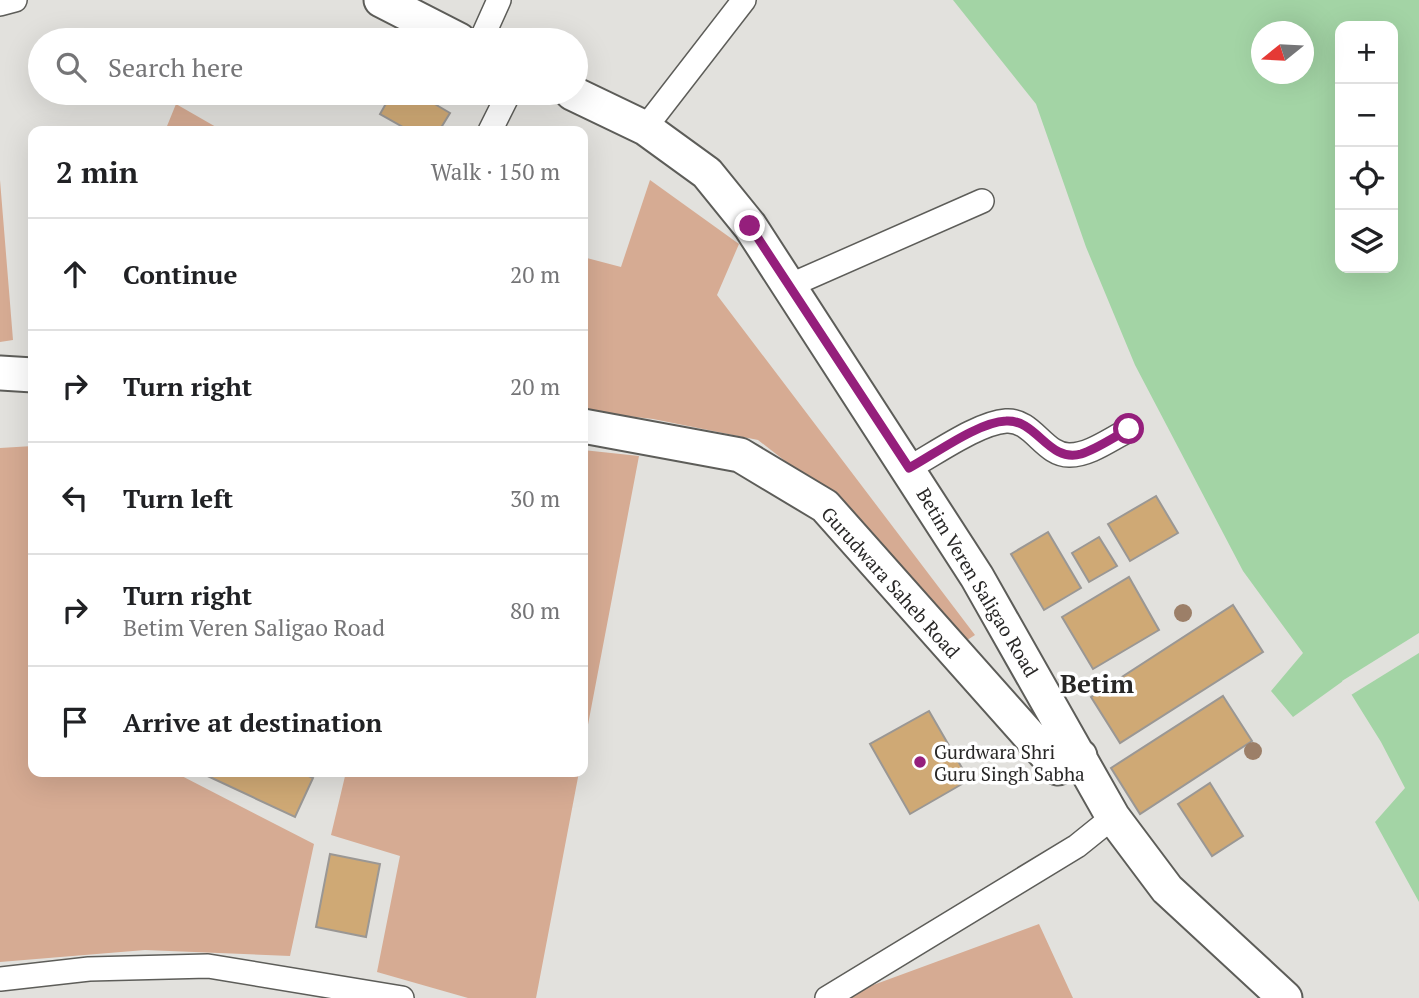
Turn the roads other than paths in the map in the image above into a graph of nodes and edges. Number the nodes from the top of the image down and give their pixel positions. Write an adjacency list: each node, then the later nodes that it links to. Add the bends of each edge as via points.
1 (15, 0): 5 (street)
2 (382, 0): 6 (main road)
3 (499, 0): 7 (street)
4 (744, 0): 11 (street)
5 (0, 4)
6 (435, 28)
7 (486, 28)
8 (588, 101): 11 (main road, Betim Veren Saligao Road)
9 (503, 105): 10 (street)
10 (492, 126)
11 (645, 128): 13 (main road, Betim Veren Saligao Road, via 707,173)
12 (982, 201): 13 (street)
13 (791, 285): 18 (main road, Betim Veren Saligao Road)
14 (0, 373): 15 (main road)
15 (28, 375)
16 (588, 427): 19 (main road, Gurudwara Saheb Road, via 740,455 825,506 1058,768)
17 (1129, 429): 18 (street, via 1067,456 1050,448 1026,426 1008,421 988,425)
18 (909, 468): 19 (main road, Betim Veren Saligao Road)
19 (1080, 756): 20 (main road, Betim Veren Saligao Road)
20 (1113, 817): 23 (street, via 1077,846); 24 (main road, Betim Veren Saligao Road, via 1167,889)
21 (0, 979): 22 (street, via 89,969 208,966)
22 (402, 998)
23 (827, 998)
24 (1285, 998)

